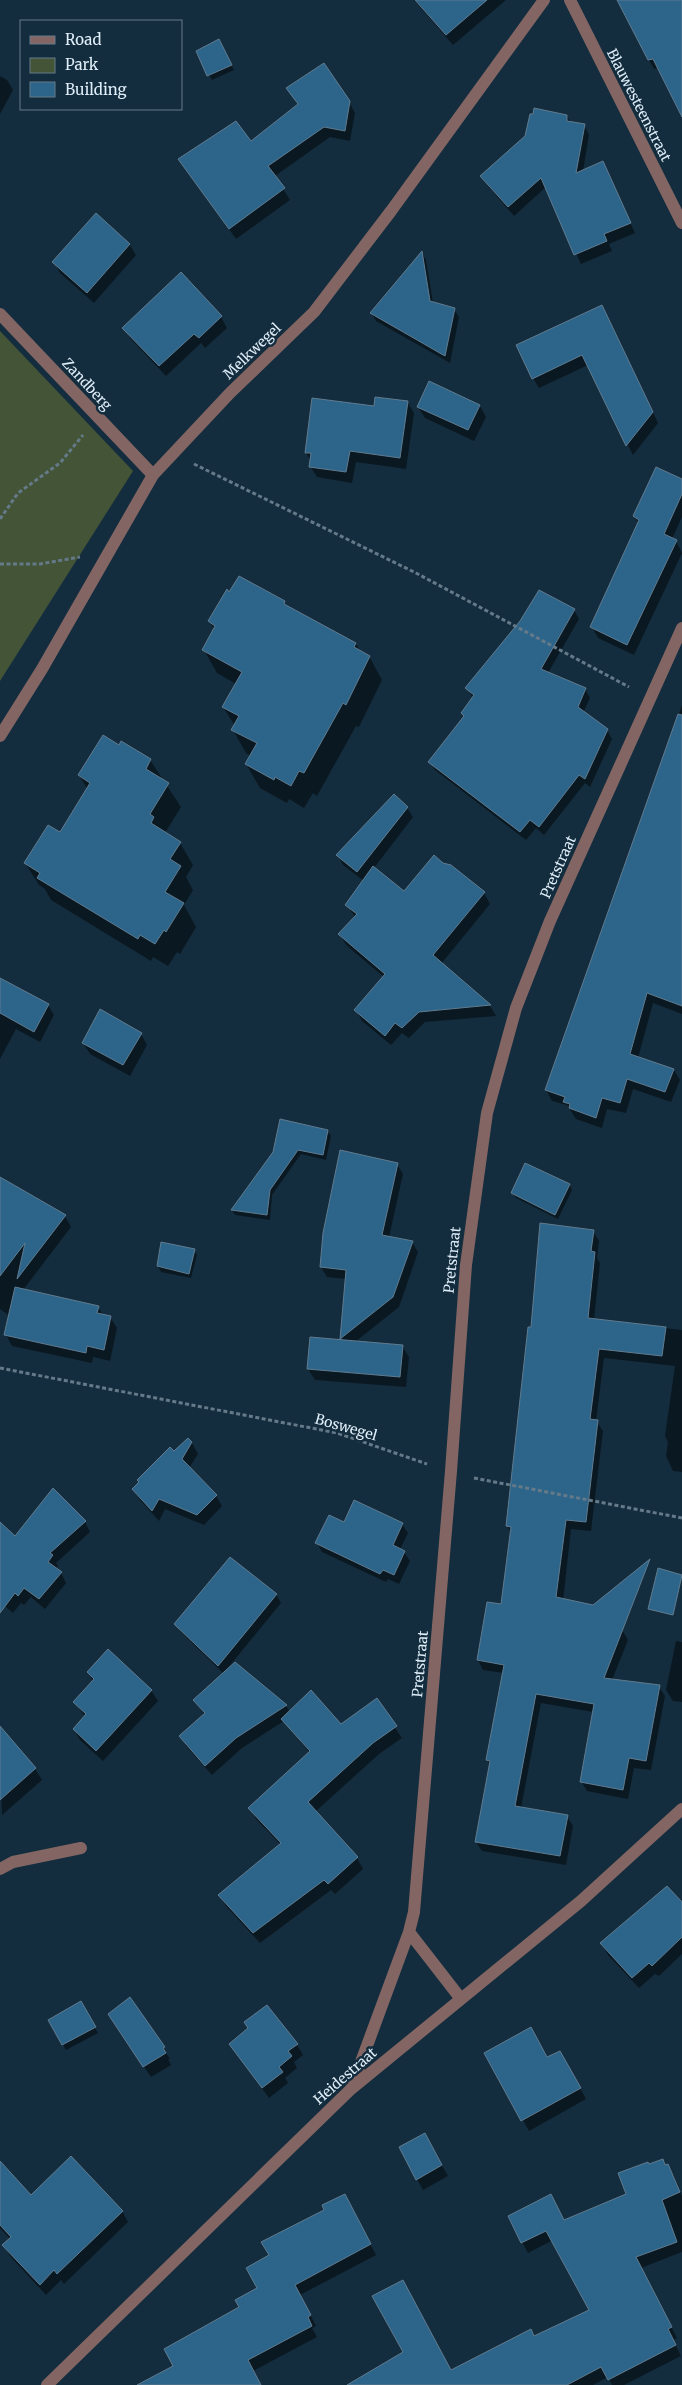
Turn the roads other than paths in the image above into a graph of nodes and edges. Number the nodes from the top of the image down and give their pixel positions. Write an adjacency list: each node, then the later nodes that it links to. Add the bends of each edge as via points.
1 (544, 0): 5 (street, Melkwegel, via 314,312)
2 (570, 0): 3 (street, Blauwesteenstraat)
3 (682, 223)
4 (0, 314): 5 (street, Zandberg)
5 (153, 475): 7 (street, Melkwegel)
6 (682, 628): 11 (street, Pretstraat, via 550,921 516,1008 492,1089 478,1163 466,1265 423,1817 414,1912)
7 (0, 736)
8 (682, 1809): 12 (street, Heidestraat, via 581,1901)
9 (81, 1848): 10 (street, via 13,1862)
10 (0, 1869)
11 (409, 1932): 12 (street); 13 (street, Pretstraat)
12 (461, 1999): 13 (street, Heidestraat)
13 (351, 2089): 14 (street, Heidestraat)
14 (46, 2385)

